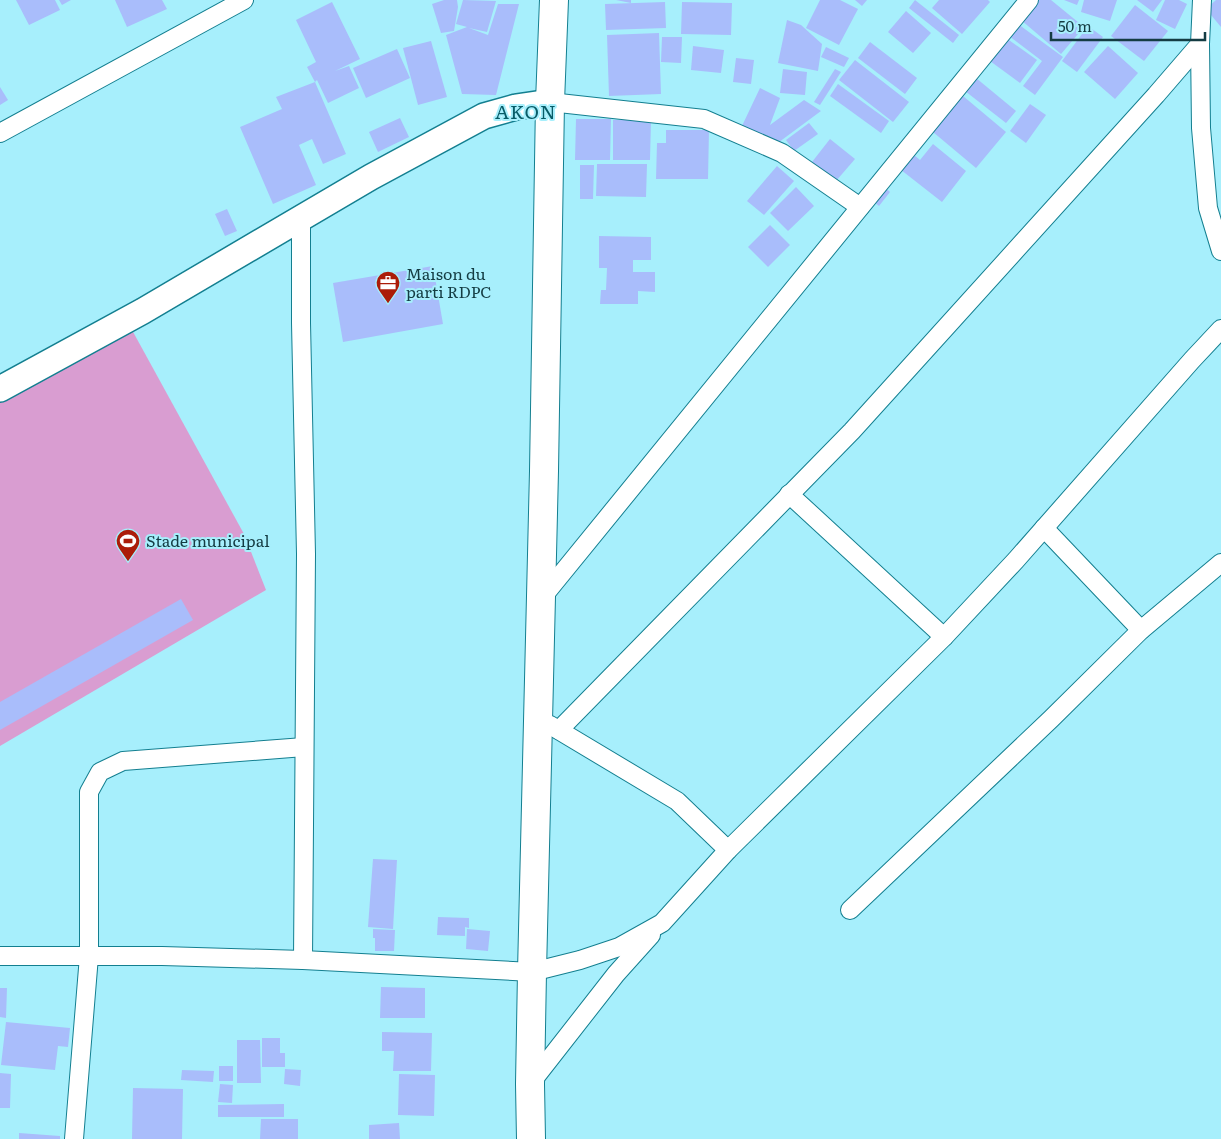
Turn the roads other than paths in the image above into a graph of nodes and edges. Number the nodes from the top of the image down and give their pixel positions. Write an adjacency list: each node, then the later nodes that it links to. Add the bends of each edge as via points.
1 (244, 0): 7 (street)
2 (554, 0): 6 (highway)
3 (1030, 0): 8 (street)
4 (1202, 0): 5 (street)
5 (1200, 44): 10 (street, via 1200,128 1208,208); 13 (street, via 858,424)
6 (550, 102): 8 (street, via 704,118 782,153); 9 (street, via 516,106 484,116); 16 (highway)
7 (0, 134)
8 (860, 208): 16 (street)
9 (301, 218): 12 (street, via 144,311); 20 (street, via 306,554)
10 (1221, 251)
11 (1221, 329): 14 (street)
12 (0, 389)
13 (789, 494): 18 (street); 19 (street)
14 (1044, 528): 17 (street); 18 (street)
15 (1221, 563): 17 (street)
16 (541, 600): 19 (highway)
17 (1141, 630): 22 (street)
18 (944, 637): 21 (street)
19 (549, 725): 21 (street, via 677,801); 27 (highway)
20 (304, 747): 25 (street, via 123,762 100,772 89,792); 26 (street)
21 (728, 850): 23 (street)
22 (850, 910)
23 (662, 923): 27 (street, via 619,947); 28 (street, via 616,974)
24 (0, 956): 25 (street)
25 (89, 956): 26 (street); 29 (street)
26 (303, 960): 27 (street)
27 (532, 972): 28 (highway)
28 (530, 1084): 30 (highway)
29 (74, 1139)
30 (531, 1139)

